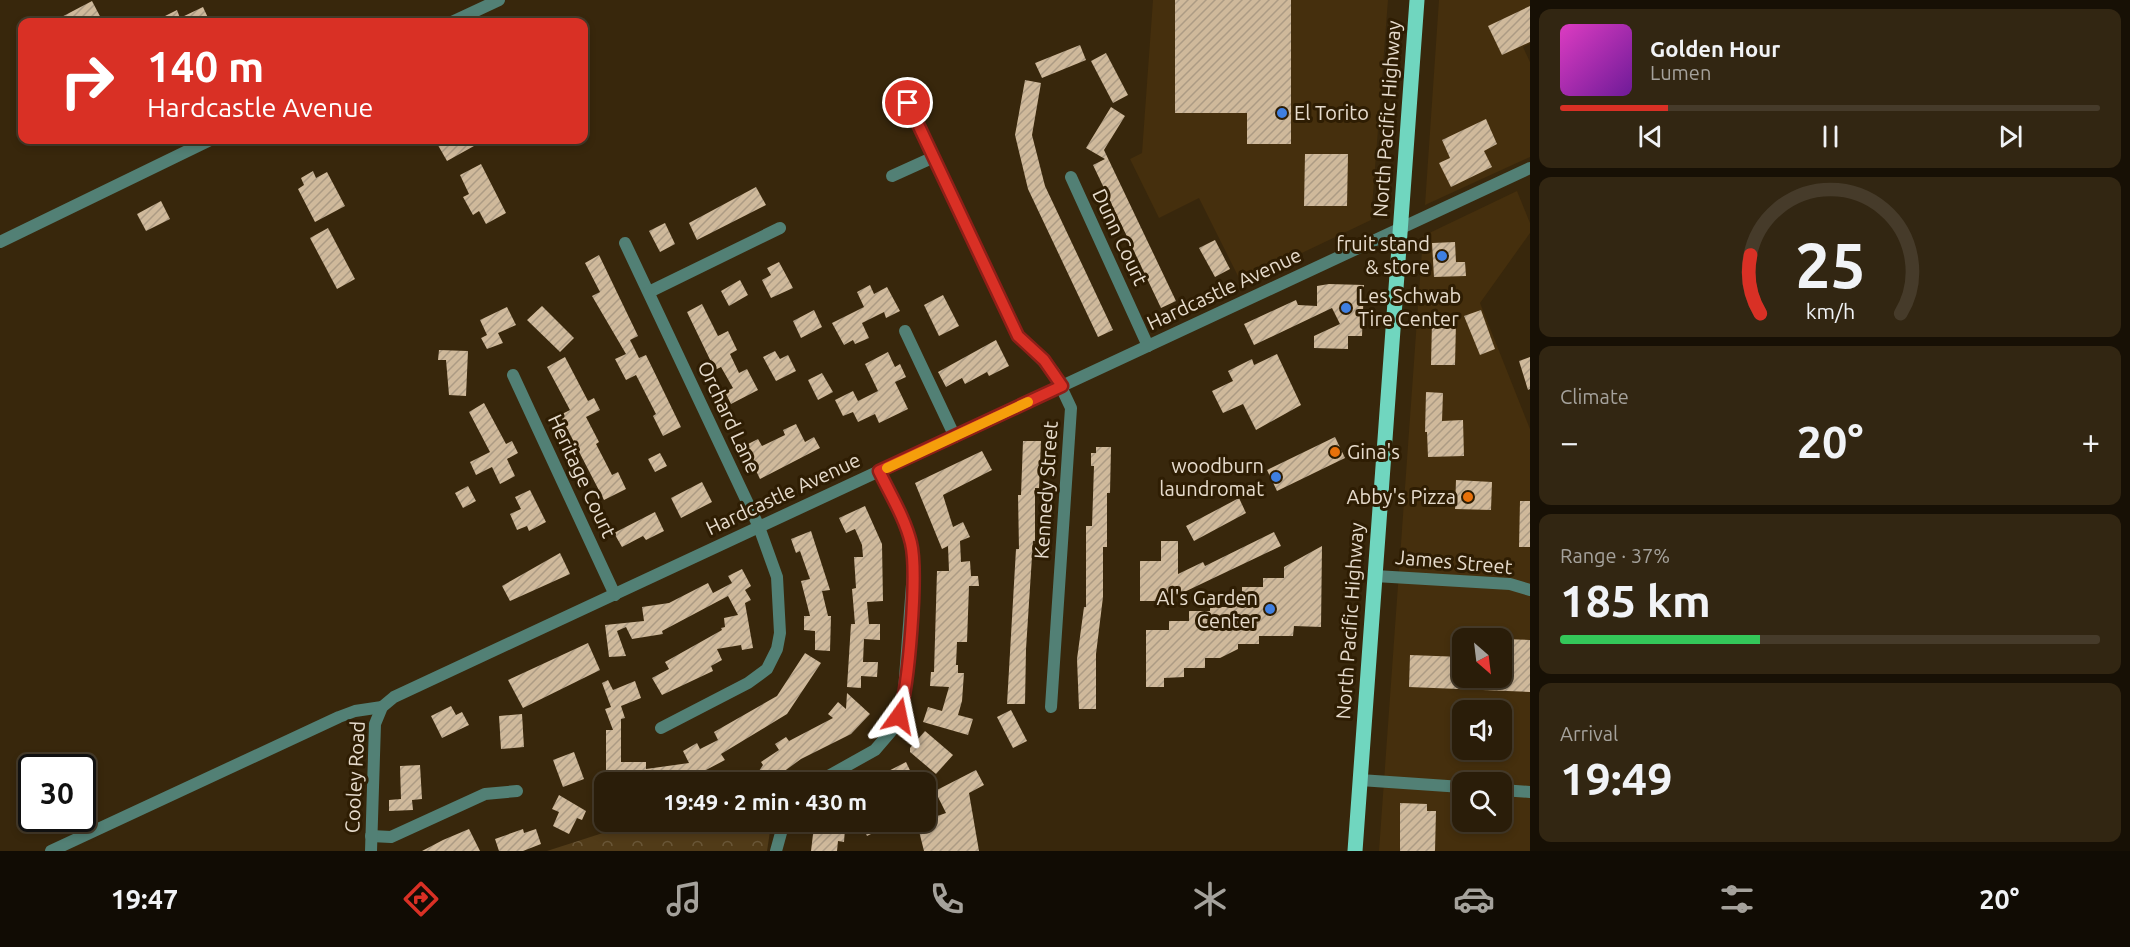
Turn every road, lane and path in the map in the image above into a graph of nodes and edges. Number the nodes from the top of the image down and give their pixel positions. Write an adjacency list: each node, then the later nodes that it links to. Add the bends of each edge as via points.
1 (499, 0): 3 (street)
2 (1417, 0): 11 (main road, North Pacific Highway)
3 (461, 18)
4 (908, 103): 6 (street, Kennedy Street)
5 (202, 144): 12 (street)
6 (934, 157): 8 (street); 18 (street, Kennedy Street, via 1018,336 1044,360)
7 (1530, 168): 11 (street, Hardcastle Avenue)
8 (891, 176)
9 (1071, 177): 16 (street, Dunn Court)
10 (780, 228): 14 (street)
11 (1400, 228): 16 (street, Hardcastle Avenue); 22 (main road, North Pacific Highway)
12 (0, 242)
13 (625, 243): 14 (street, Orchard Lane)
14 (649, 292): 21 (street, Orchard Lane)
15 (905, 331): 19 (street)
16 (1148, 346): 18 (street, Hardcastle Avenue)
17 (513, 375): 24 (street, Heritage Court)
18 (1062, 386): 19 (street, Hardcastle Avenue); 26 (street, Kennedy Street, via 1071,413)
19 (955, 437): 20 (street, Hardcastle Avenue)
20 (879, 471): 21 (street, Hardcastle Avenue); 28 (street, via 906,527 914,558 903,704 893,729 875,750)
21 (759, 527): 24 (street, Hardcastle Avenue); 27 (street, Orchard Lane, via 777,577 777,650 767,669 748,683)
22 (1375, 576): 23 (street, James Street, via 1510,584); 29 (main road, North Pacific Highway)
23 (1530, 590)
24 (615, 595): 25 (street, Hardcastle Avenue, via 414,687)
25 (382, 707): 35 (street, Cooley Road, via 374,733); 36 (street, via 339,717)
26 (1050, 707)
27 (661, 728)
28 (836, 772)
29 (1360, 780): 30 (street); 39 (main road, North Pacific Highway)
30 (1452, 786)
31 (517, 791): 35 (street, via 485,794 391,837)
32 (1512, 791): 33 (street)
33 (1530, 792)
34 (781, 832): 38 (street)
35 (371, 836): 37 (street, Cooley Road)
36 (51, 851)
37 (371, 851)
38 (776, 851)
39 (1355, 851)

